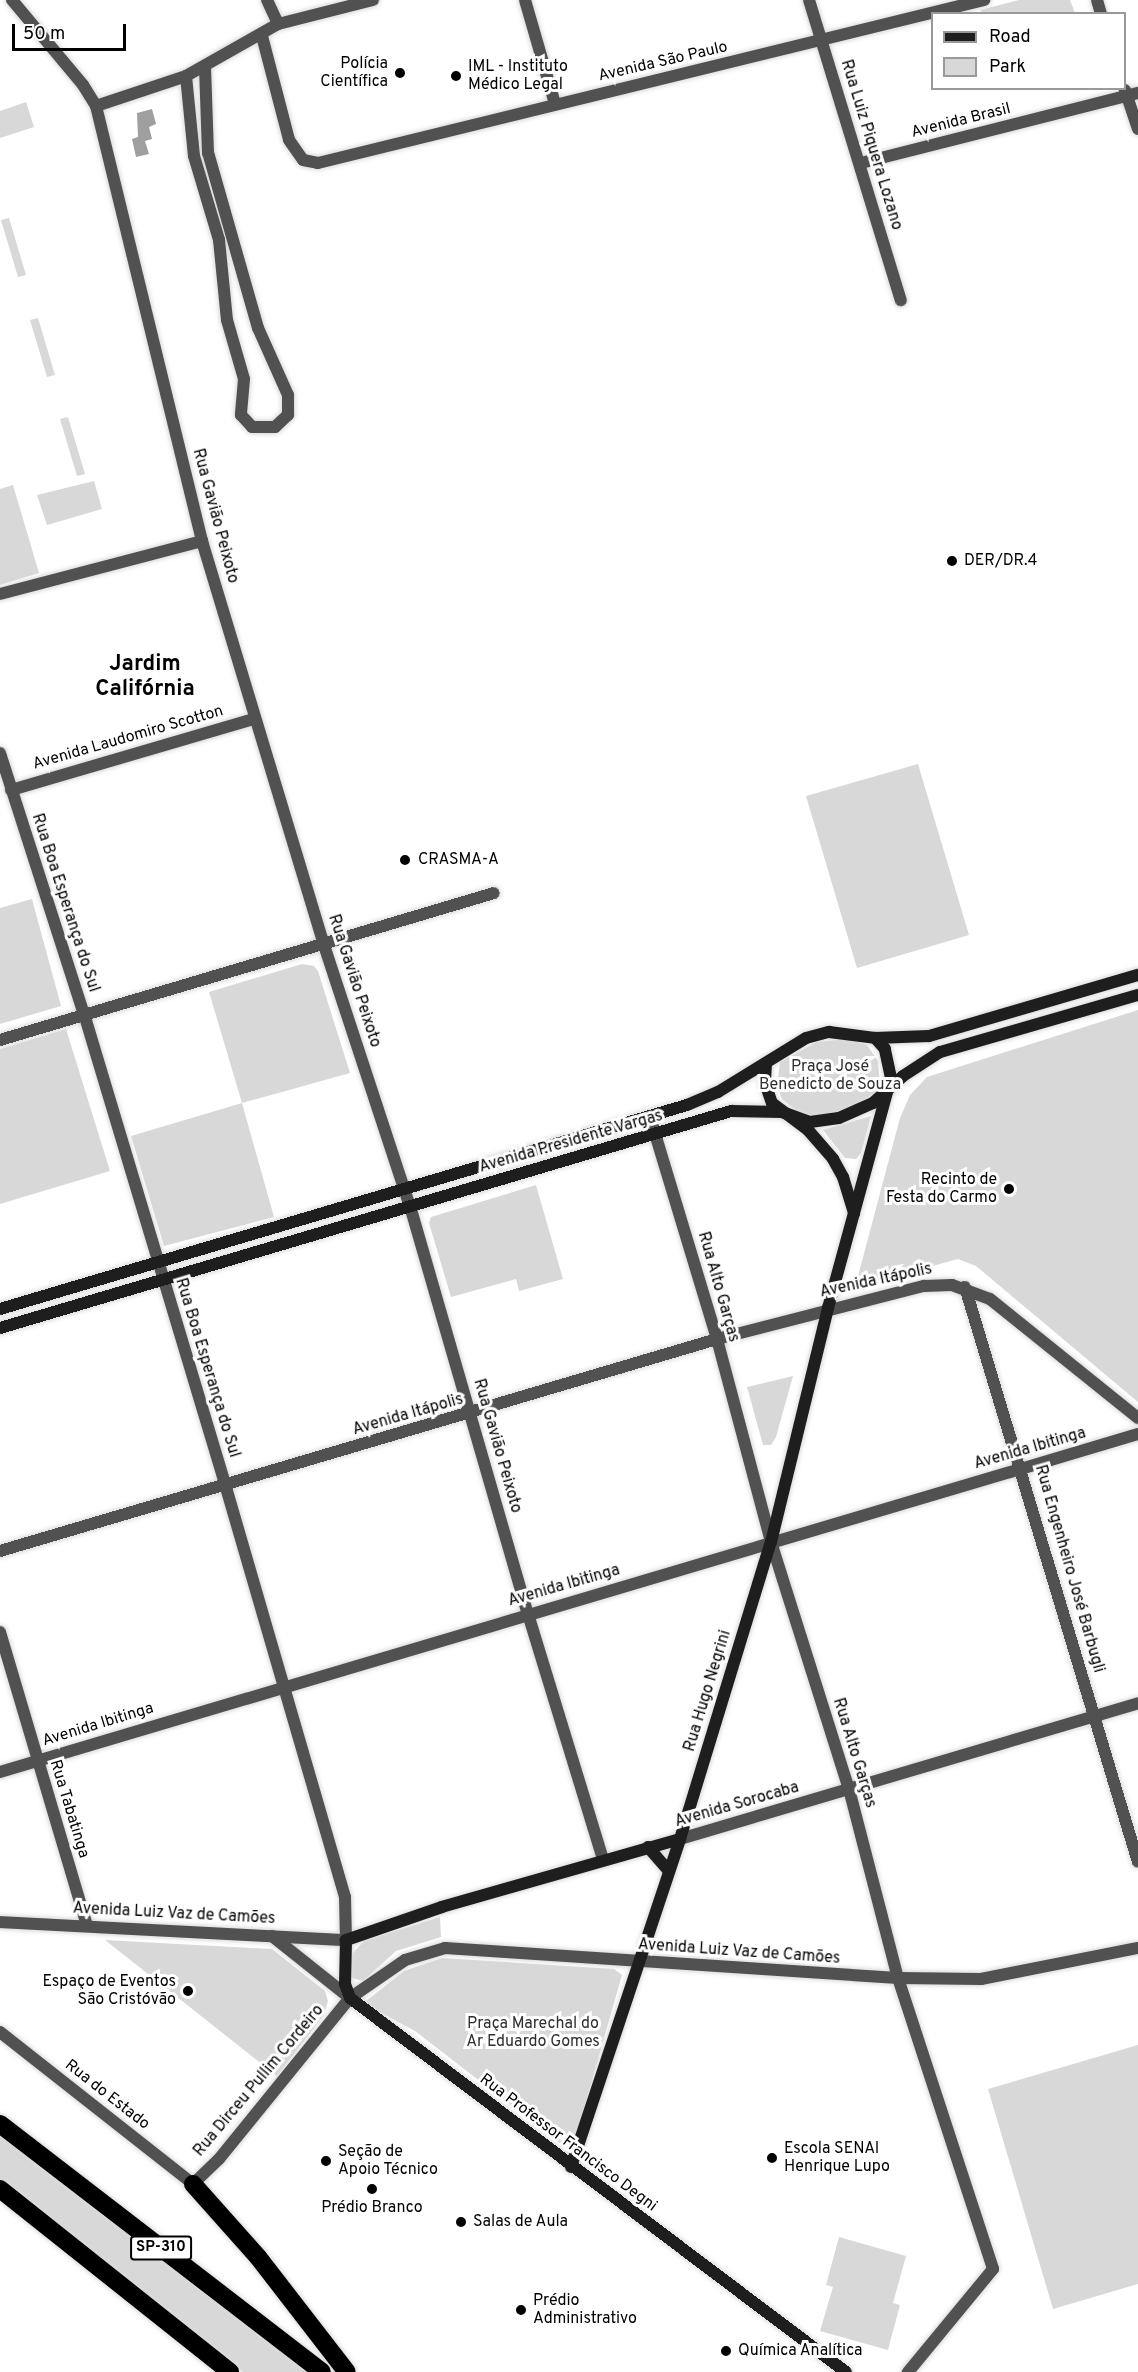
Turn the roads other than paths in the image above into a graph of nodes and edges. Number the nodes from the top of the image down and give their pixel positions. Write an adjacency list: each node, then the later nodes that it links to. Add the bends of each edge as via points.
1 (12, 0): 16 (street, Rua Gavião Peixoto)
2 (267, 0): 9 (street)
3 (373, 0): 9 (street)
4 (525, 0): 15 (street)
5 (809, 0): 11 (street, Rua Luiz Piquera Lozano)
6 (984, 0): 7 (street, Avenida São Paulo)
7 (939, 12)
8 (931, 14): 11 (street, Avenida São Paulo)
9 (278, 24): 10 (street)
10 (262, 36): 12 (street); 15 (street, Avenida São Paulo, via 289,140 303,160 329,161)
11 (821, 43): 15 (street, Avenida São Paulo); 20 (street, Rua Luiz Piquera Lozano)
12 (205, 66): 13 (street); 18 (street)
13 (186, 76): 16 (street); 19 (street)
14 (1130, 92): 17 (street); 20 (street, Avenida Brasil)
15 (555, 104)
16 (96, 106): 23 (street, Rua Gavião Peixoto)
17 (1138, 129)
18 (208, 153): 19 (street); 21 (street)
19 (194, 156): 21 (street)
20 (861, 164): 22 (street, Rua Luiz Piquera Lozano)
21 (225, 239): 21 (street, via 227,320 244,379 241,415 252,427 276,427 288,415 288,395)
22 (901, 300)
23 (202, 541): 24 (street); 25 (street, Rua Gavião Peixoto)
24 (0, 594)
25 (254, 719): 27 (street, Avenida Laudomiro Scotton); 29 (street, Rua Gavião Peixoto)
26 (0, 753): 27 (street, Rua Boa Esperança do Sul)
27 (11, 790): 32 (street, Rua Boa Esperança do Sul)
28 (494, 893): 29 (street)
29 (323, 942): 32 (street); 40 (street, Rua Gavião Peixoto)
30 (1138, 975): 33 (main road, Avenida Presidente Vargas, via 929,1036)
31 (1138, 995): 36 (main road, Avenida Presidente Vargas, via 940,1052 903,1076)
32 (85, 1017): 34 (street); 43 (street, Rua Boa Esperança do Sul)
33 (875, 1038): 35 (main road, Avenida Presidente Vargas, via 852,1032 817,1035 784,1048); 36 (main road, via 890,1063)
34 (0, 1040)
35 (766, 1063): 37 (main road, via 765,1083 772,1103); 38 (main road, Avenida Presidente Vargas, via 718,1092)
36 (888, 1092): 37 (main road, Avenida Presidente Vargas, via 839,1118 810,1122); 42 (main road, Rua Hugo Negrini)
37 (782, 1112): 39 (main road, Avenida Presidente Vargas, via 731,1111); 42 (main road, via 808,1130 833,1159)
38 (650, 1117): 39 (street, Rua Alto Garças); 40 (main road, Avenida Presidente Vargas)
39 (656, 1134): 41 (main road, Avenida Presidente Vargas); 49 (street, Rua Alto Garças)
40 (404, 1189): 41 (street, Rua Gavião Peixoto); 43 (main road, Avenida Presidente Vargas)
41 (410, 1206): 44 (main road, Avenida Presidente Vargas); 50 (street, Rua Gavião Peixoto)
42 (855, 1217): 47 (main road, Rua Hugo Negrini)
43 (158, 1260): 44 (street, Rua Boa Esperança do Sul); 46 (main road, Avenida Presidente Vargas)
44 (164, 1280): 48 (main road, Avenida Presidente Vargas); 54 (street, Rua Boa Esperança do Sul)
45 (965, 1287): 47 (street, Avenida Itápolis, via 924,1286); 51 (street, via 990,1299); 53 (street, Rua Engenheiro José Barbugli)
46 (0, 1308)
47 (828, 1308): 49 (street, Avenida Itápolis); 55 (main road, Rua Hugo Negrini)
48 (0, 1328)
49 (717, 1339): 50 (street, Avenida Itápolis); 55 (street, Rua Alto Garças)
50 (471, 1414): 54 (street, Avenida Itápolis); 57 (street, Rua Gavião Peixoto)
51 (1138, 1418)
52 (1138, 1434): 53 (street, Avenida Ibitinga)
53 (1022, 1469): 55 (street, Avenida Ibitinga); 61 (street, Rua Engenheiro José Barbugli)
54 (225, 1484): 56 (street, Avenida Itápolis); 59 (street, Rua Boa Esperança do Sul)
55 (771, 1542): 57 (street, Avenida Ibitinga); 64 (street, Rua Alto Garças); 65 (main road, Rua Hugo Negrini)
56 (0, 1551)
57 (528, 1614): 59 (street, Avenida Ibitinga); 67 (street, Rua Gavião Peixoto)
58 (0, 1632): 62 (street, Rua Tabatinga)
59 (284, 1687): 62 (street, Avenida Ibitinga); 73 (street, Rua Boa Esperança do Sul, via 345,1897)
60 (1138, 1703): 61 (street, Avenida Sorocaba)
61 (1095, 1716): 64 (street, Avenida Sorocaba); 68 (street, Rua Engenheiro José Barbugli)
62 (37, 1761): 63 (street, Avenida Ibitinga); 71 (street, Rua Tabatinga)
63 (0, 1772)
64 (849, 1789): 65 (street, Avenida Sorocaba); 76 (street, Rua Alto Garças)
65 (680, 1839): 66 (main road, Avenida Sorocaba); 69 (main road, Rua Hugo Negrini)
66 (648, 1847): 67 (main road, Avenida Sorocaba); 69 (main road)
67 (603, 1859): 73 (main road, Avenida Sorocaba)
68 (1138, 1862)
69 (669, 1871): 75 (main road, Rua Hugo Negrini)
70 (0, 1922): 71 (street, Avenida Luiz Vaz de Camões)
71 (87, 1925): 72 (street, Avenida Luiz Vaz de Camões)
72 (272, 1936): 73 (street, Avenida Luiz Vaz de Camões); 77 (street, Rua Professor Francisco Degni)
73 (346, 1940): 77 (main road, Rua Boa Esperança do Sul, via 343,1969)
74 (1138, 1948): 76 (street, Avenida Luiz Vaz de Camões, via 981,1979)
75 (638, 1962): 76 (street, Avenida Luiz Vaz de Camões); 77 (street, Avenida Luiz Vaz de Camões, via 445,1948 398,1964); 80 (main road, Rua Hugo Negrini)
76 (898, 1978): 87 (street, Rua Alto Garças, via 993,2269)
77 (350, 1998): 80 (main road, Rua Professor Francisco Degni); 81 (street, Rua Dirceu Pullim Cordeiro, via 219,2159)
78 (0, 2032): 81 (street, Rua do Estado)
79 (0, 2124): 84 (highway, SP-310)
80 (571, 2167): 86 (main road, Rua Professor Francisco Degni)
81 (193, 2184): 85 (highway, via 258,2257)
82 (0, 2189): 83 (highway)
83 (230, 2372)
84 (322, 2372)
85 (347, 2372)
86 (846, 2372)
87 (908, 2372)

